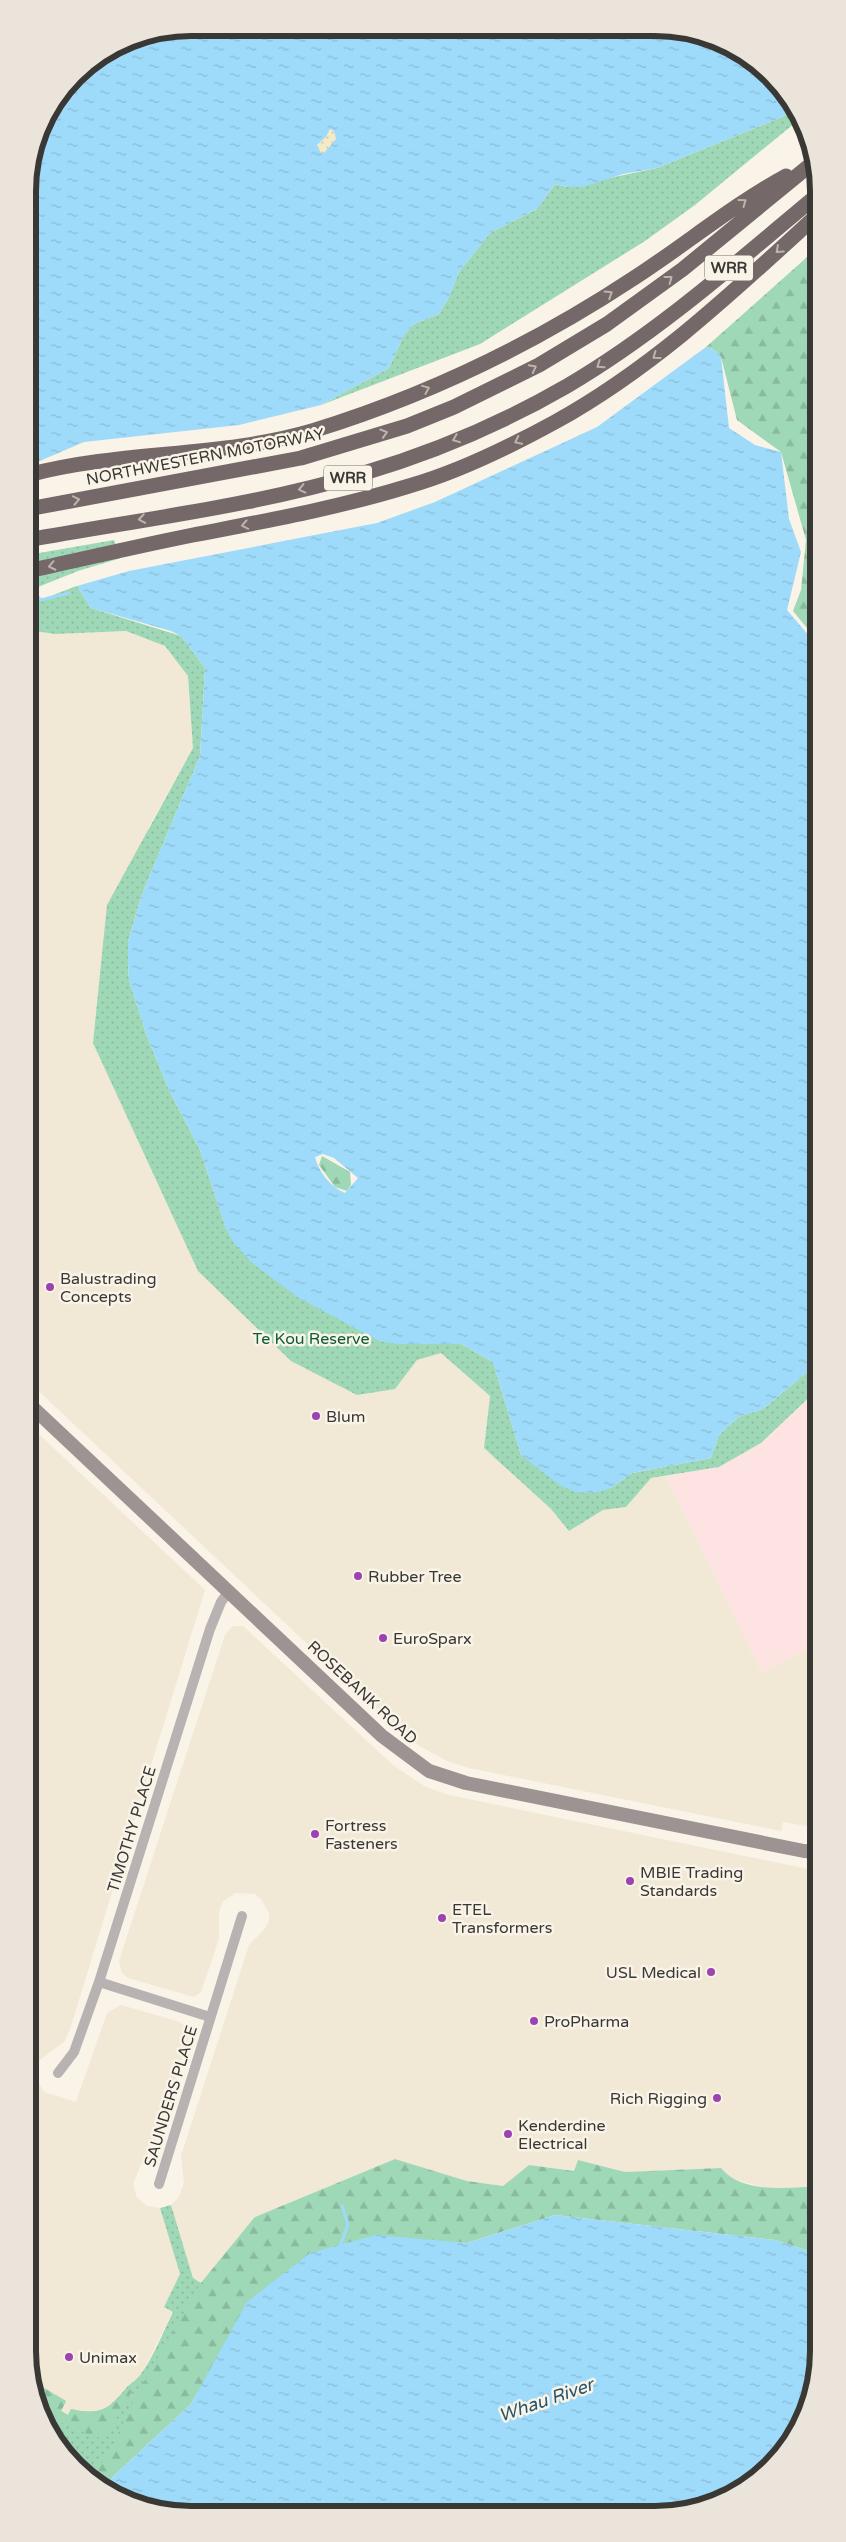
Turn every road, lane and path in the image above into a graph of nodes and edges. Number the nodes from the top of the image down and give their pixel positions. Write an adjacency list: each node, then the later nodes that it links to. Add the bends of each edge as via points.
1 (807, 164): 5 (highway, one-way to 1, via 79,465 246,445 311,431 381,406 514,350 634,278 760,190)
2 (808, 166): 6 (highway, NORTHWESTERN MOTORWAY / WRR, one-way to 2, via 301,458 407,426 454,407 539,365 607,324 683,269)
3 (810, 201): 7 (highway, WRR, one-way to 7, via 641,338 566,386 472,433 393,464 322,485)
4 (810, 222): 8 (highway, one-way to 8, via 658,356 554,423 494,452 412,486 329,508)
5 (37, 473)
6 (37, 507)
7 (37, 538)
8 (37, 569)
9 (36, 1410): 10 (main road, ROSEBANK ROAD)
10 (229, 1591): 11 (main road, ROSEBANK ROAD, via 382,1736 429,1771 466,1783); 13 (street, TIMOTHY PLACE, via 210,1629)
11 (809, 1851)
12 (242, 1916): 14 (street, SAUNDERS PLACE)
13 (99, 1982): 14 (street, SAUNDERS PLACE); 15 (street, TIMOTHY PLACE, via 74,2052)
14 (210, 2017): 16 (street, SAUNDERS PLACE)
15 (58, 2073)
16 (159, 2184)

